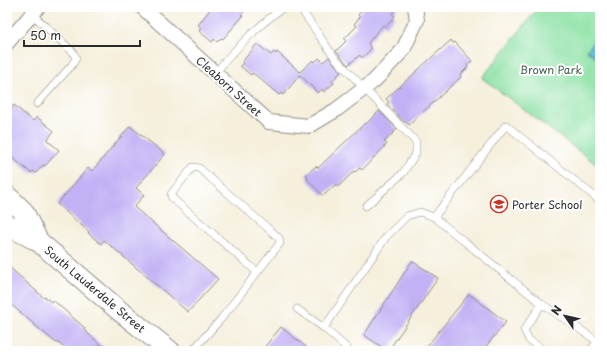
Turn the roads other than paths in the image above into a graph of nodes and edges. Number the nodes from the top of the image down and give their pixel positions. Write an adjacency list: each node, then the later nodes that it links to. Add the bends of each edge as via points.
1 (142, 7): 7 (street, Cleaborn Street)
2 (284, 7): 7 (lane, via 241,42)
3 (290, 7): 8 (lane, via 300,8 335,58)
4 (415, 7): 8 (street, Cleaborn Street, via 417,20 404,50)
5 (35, 11): 6 (street); 9 (lane, via 76,58)
6 (7, 42)
7 (215, 73): 8 (street, Cleaborn Street, via 269,122 309,126)
8 (365, 88): 12 (lane, via 416,142 416,153 403,173)
9 (37, 104)
10 (7, 196): 15 (street, South Lauderdale Street, via 23,211)
11 (600, 201): 13 (lane, via 506,125)
12 (366, 206)
13 (434, 217): 17 (lane); 19 (lane, via 420,212 407,216 386,237)
14 (7, 225): 15 (street, South Lauderdale Street)
15 (38, 241): 22 (street, South Lauderdale Street)
16 (257, 272): 16 (lane, via 280,243 279,238 199,168 193,167 172,194 172,198); 23 (lane, via 221,319)
17 (542, 304): 20 (lane); 24 (lane, via 524,330 528,340)
18 (297, 309): 19 (lane)
19 (324, 328): 21 (lane)
20 (599, 341): 25 (lane)
21 (347, 348)
22 (170, 351)
23 (192, 351)
24 (545, 351)
25 (590, 351)

